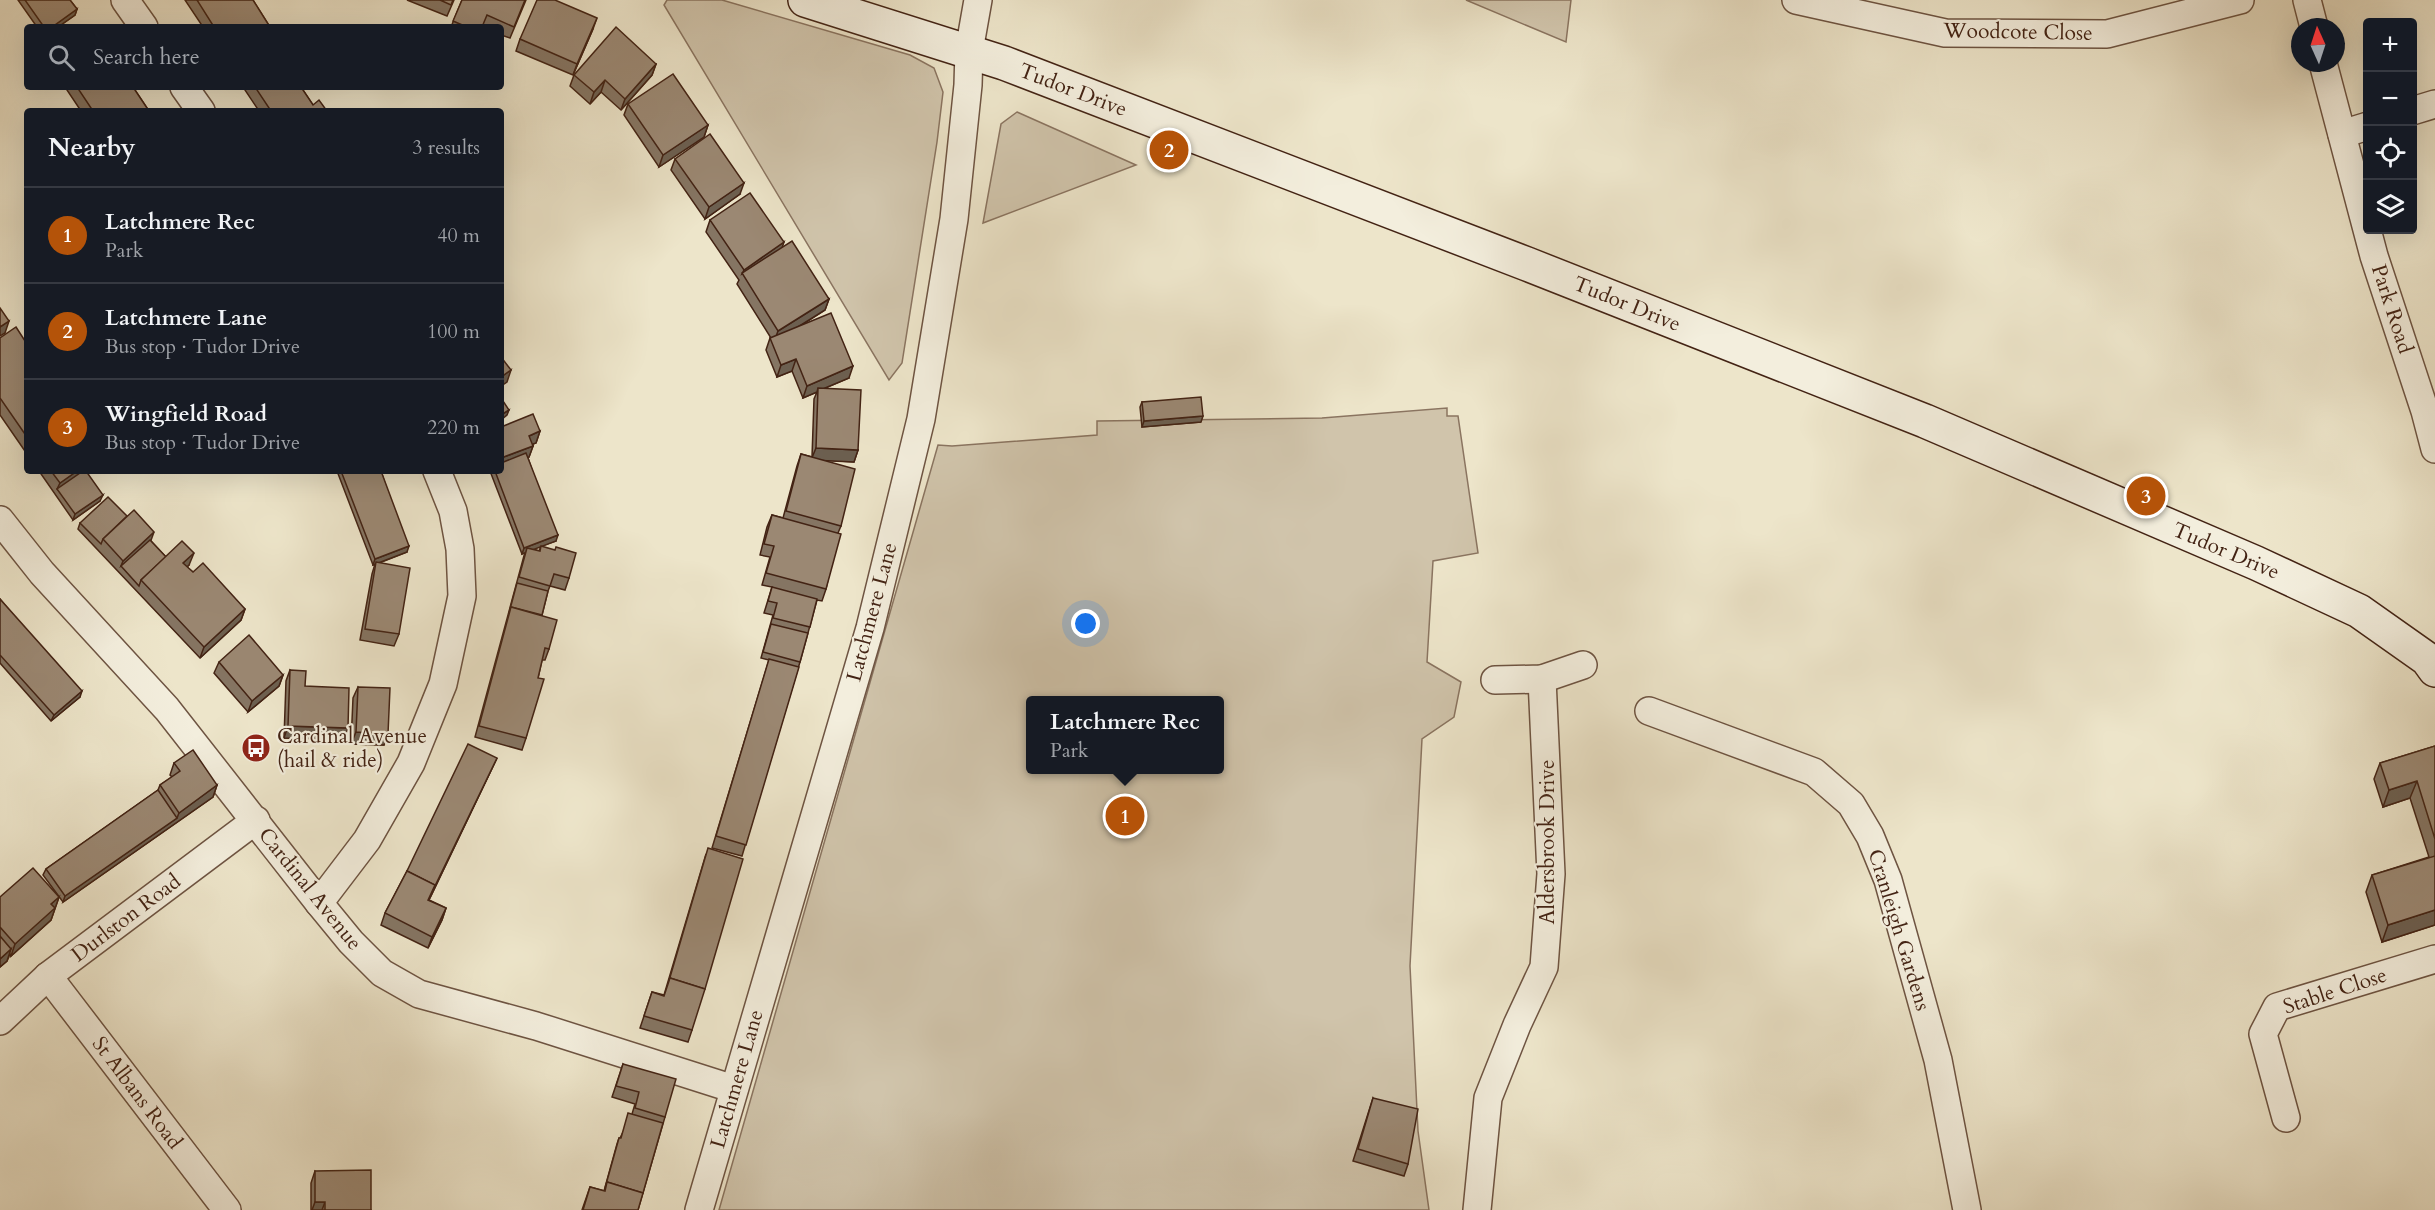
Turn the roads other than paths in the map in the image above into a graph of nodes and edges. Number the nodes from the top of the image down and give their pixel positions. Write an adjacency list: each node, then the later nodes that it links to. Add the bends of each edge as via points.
1 (125, 0): 8 (street)
2 (805, 0): 9 (street, Tudor Drive)
3 (978, 0): 9 (street, Latchmere Lane)
4 (1796, 0): 5 (street, Woodcote Close, via 1945,33 2107,34)
5 (2240, 0)
6 (2307, 0): 7 (street)
7 (2312, 18)
8 (142, 24)
9 (969, 51): 20 (street, Tudor Drive, via 1925,421 2359,611); 30 (street, Latchmere Lane, via 954,219 921,419 870,628)
10 (2326, 72): 16 (street, Park Road)
11 (186, 90): 13 (street)
12 (2435, 104): 14 (street)
13 (199, 108)
14 (2417, 109)
15 (2363, 127): 16 (street)
16 (2342, 134): 17 (street, Park Road, via 2374,256)
17 (2435, 449)
18 (438, 474): 26 (street, via 455,520 462,596 442,684 411,763 368,840)
19 (0, 520): 25 (street, Cardinal Avenue, via 42,573 167,709)
20 (2432, 659)
21 (1583, 665): 22 (street)
22 (1542, 679): 23 (street); 34 (street, Aldersbrook Drive, via 1551,874 1544,967 1488,1098)
23 (1495, 680)
24 (1649, 711): 35 (street, Cranleigh Gardens, via 1814,772 1851,804 1870,836 1888,880 1938,1060)
25 (255, 820): 26 (street, Cardinal Avenue); 28 (street, Durlston Road)
26 (319, 903): 30 (street, Cardinal Avenue, via 382,973 419,994 536,1026)
27 (2435, 959): 31 (street, Stable Close, via 2277,1007 2263,1034)
28 (48, 976): 29 (street, Durlston Road); 32 (street, St Albans Road)
29 (0, 1021)
30 (734, 1089): 33 (street, Latchmere Lane)
31 (2286, 1118)
32 (227, 1210)
33 (699, 1210)
34 (1477, 1210)
35 (1967, 1210)

